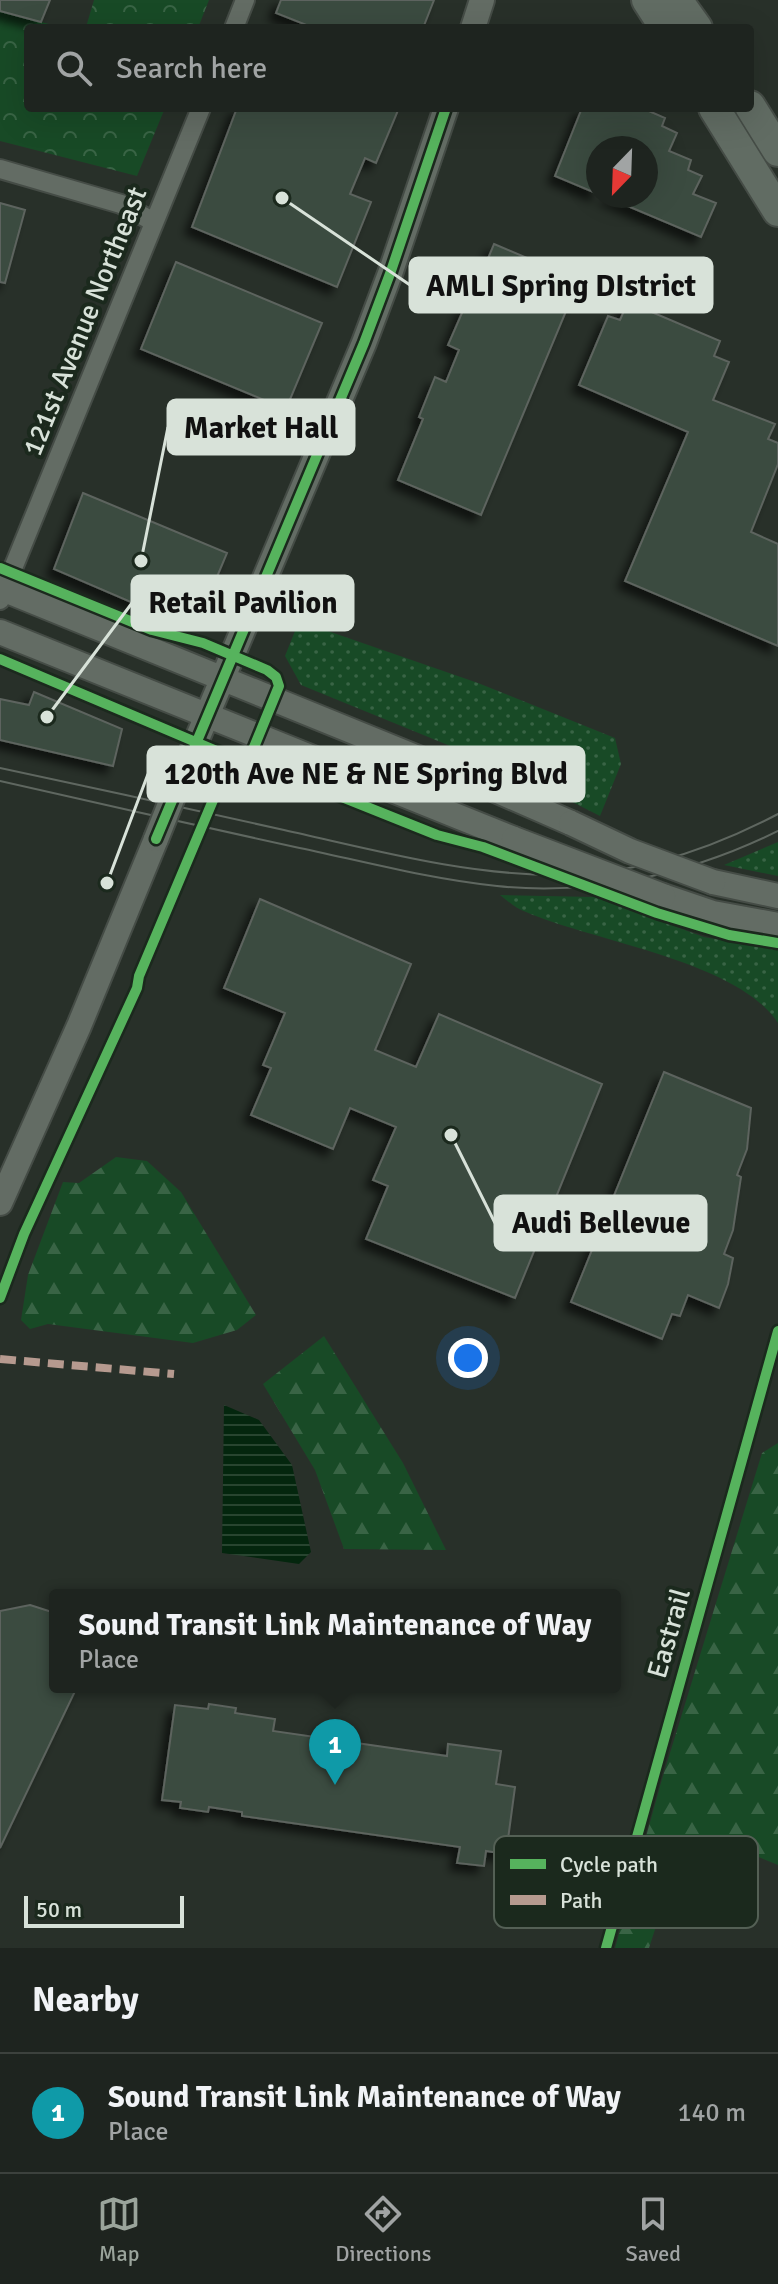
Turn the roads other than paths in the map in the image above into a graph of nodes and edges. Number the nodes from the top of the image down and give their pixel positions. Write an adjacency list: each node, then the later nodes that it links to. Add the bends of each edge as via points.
1 (245, 0): 5 (street)
2 (482, 0): 6 (street)
3 (647, 0): 7 (main road)
4 (677, 0): 8 (main road)
5 (236, 24)
6 (474, 24)
7 (662, 24)
8 (694, 24)
9 (199, 112): 16 (street, 121st Avenue Northeast)
10 (445, 112): 19 (street, via 375,314)
11 (716, 112): 15 (main road)
12 (754, 112): 13 (main road)
13 (778, 151)
14 (0, 169): 16 (street, via 121,204)
15 (778, 211)
16 (154, 222): 17 (street, 121st Avenue Northeast)
17 (1, 593): 19 (street)
18 (0, 632): 20 (street)
19 (223, 679): 20 (street); 21 (street, bridge, via 630,851 713,882)
20 (207, 716): 22 (street, bridge, via 663,896 713,913); 23 (street, bridge)
21 (778, 896)
22 (778, 925)
23 (0, 1203)

